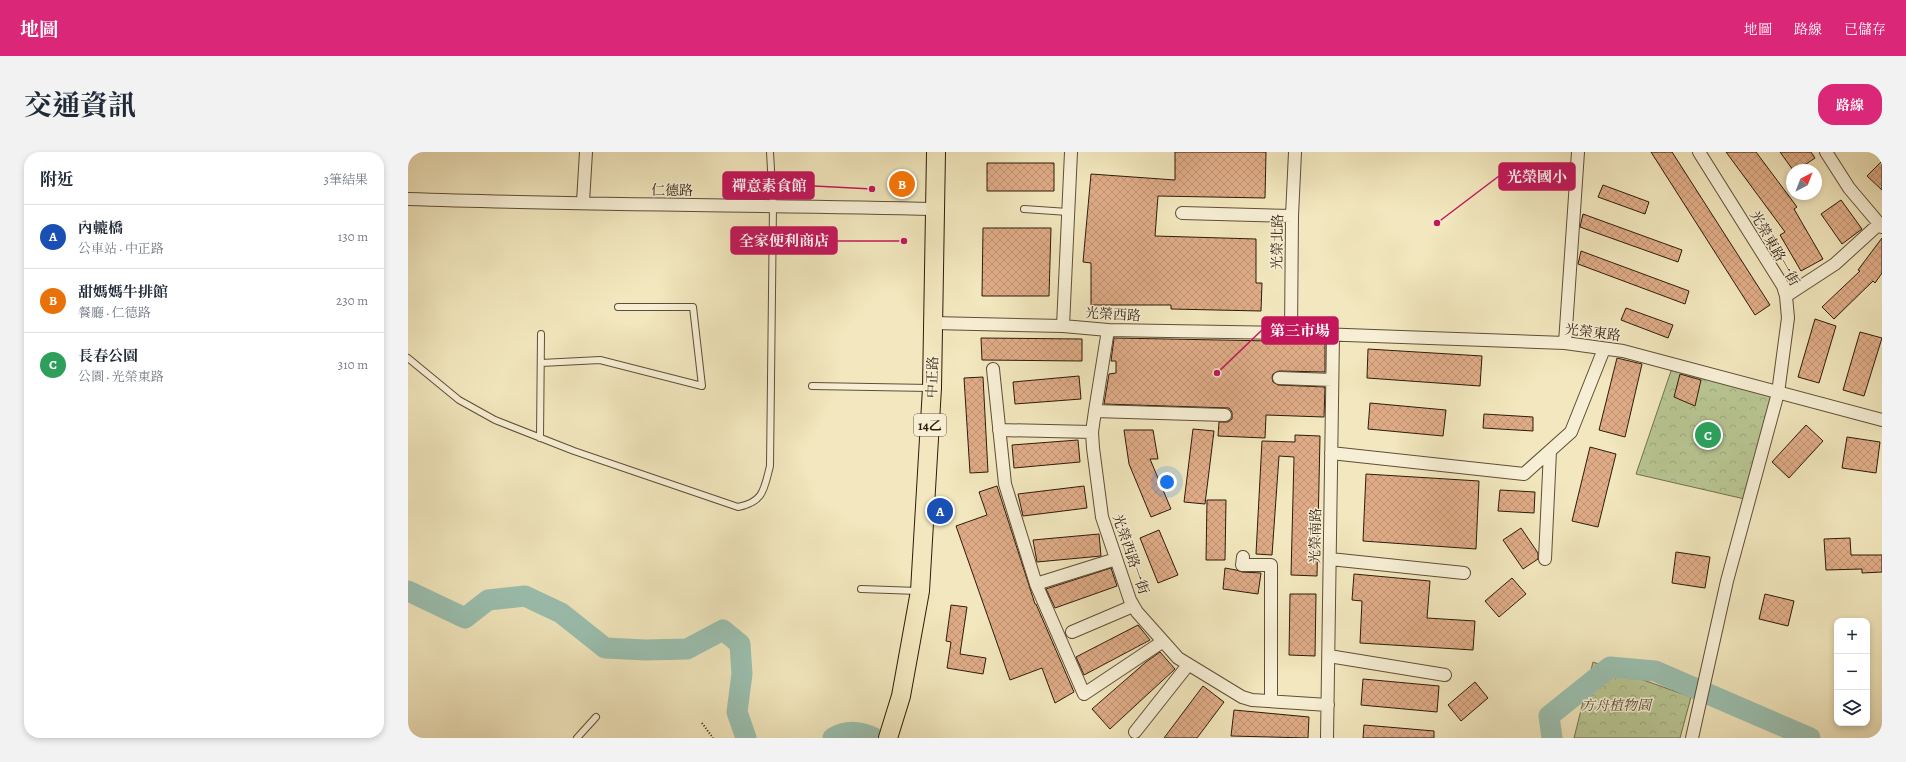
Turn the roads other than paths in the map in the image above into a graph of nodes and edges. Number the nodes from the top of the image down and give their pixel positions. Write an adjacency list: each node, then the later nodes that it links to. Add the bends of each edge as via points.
1 (586, 152): 10 (street)
2 (770, 152): 11 (lane)
3 (936, 152): 12 (main road, 中正路 / 14乙)
4 (1071, 152): 14 (street)
5 (1295, 152): 16 (street, 光榮北路)
6 (1578, 152): 26 (street)
7 (1699, 152): 18 (street, 光榮東路一街, via 1783,286)
8 (1826, 152): 17 (street, via 1849,188)
9 (408, 199): 10 (street, 仁德路)
10 (583, 202): 11 (street, 仁德路, via 683,206)
11 (773, 205): 12 (street, 仁德路); 41 (lane, via 770,466 764,490 752,504 738,507)
12 (935, 209): 20 (main road, 中正路 / 14乙)
13 (1024, 209): 14 (lane)
14 (1068, 212): 21 (street)
15 (1182, 213): 16 (street)
16 (1292, 216): 23 (street, 光榮北路)
17 (1880, 225): 18 (street, via 1835,264)
18 (1786, 296): 35 (street, 光榮東路一街, via 1788,318)
19 (618, 307): 29 (lane, via 693,307 702,386 600,360)
20 (933, 323): 21 (street, 光榮西路); 34 (main road, 中正路 / 14乙)
21 (1063, 326): 22 (street, 光榮西路)
22 (1108, 330): 23 (street, 光榮西路); 36 (street, 光榮西路一街)
23 (1291, 333): 25 (street, 光榮東路)
24 (541, 334): 29 (lane)
25 (1333, 335): 26 (street, 光榮東路); 32 (street, 光榮南路)
26 (1566, 343): 27 (street, 光榮東路)
27 (1604, 349): 35 (street, 光榮東路, via 1623,351); 42 (street, via 1571,432)
28 (408, 358): 41 (lane, via 459,400 495,420)
29 (540, 363): 41 (lane)
30 (993, 369): 39 (street)
31 (1279, 378): 32 (street)
32 (1332, 380): 43 (street, 光榮南路)
33 (812, 386): 34 (lane)
34 (932, 388): 51 (main road, 中正路 / 14乙)
35 (1778, 393): 38 (street, 光榮東路); 65 (street, 光榮東路一街, via 1727,581)
36 (1095, 411): 37 (street); 40 (street, 光榮西路一街)
37 (1225, 415)
38 (1882, 420)
39 (999, 430): 40 (street); 49 (street, via 1005,484)
40 (1092, 432): 45 (street, 光榮西路一街, via 1102,517)
41 (540, 438)
42 (1550, 451): 43 (street, via 1524,474); 47 (street)
43 (1332, 453): 46 (street, 光榮南路)
44 (1243, 557): 58 (street, via 1242,565 1271,565)
45 (1116, 559): 49 (street); 52 (street, 光榮西路一街)
46 (1330, 559): 48 (street); 55 (street, 光榮南路)
47 (1545, 559)
48 (1464, 573)
49 (1036, 584): 54 (street, via 1084,694)
50 (861, 589): 51 (lane)
51 (920, 591): 63 (main road, 中正路 / 14乙, via 902,696)
52 (1133, 606): 53 (street); 54 (street, 光榮西路一街)
53 (1072, 632)
54 (1162, 642): 56 (street, 光榮西路一街)
55 (1329, 656): 57 (street); 59 (street, 光榮南路)
56 (1188, 665): 58 (street, 光榮西路一街, via 1242,697); 61 (street)
57 (1445, 674)
58 (1271, 701): 59 (street, 光榮西路一街)
59 (1328, 705): 64 (street, 光榮南路)
60 (596, 717): 62 (lane)
61 (1135, 732)
62 (577, 738)
63 (888, 738)
64 (1327, 738)
65 (1692, 738)

